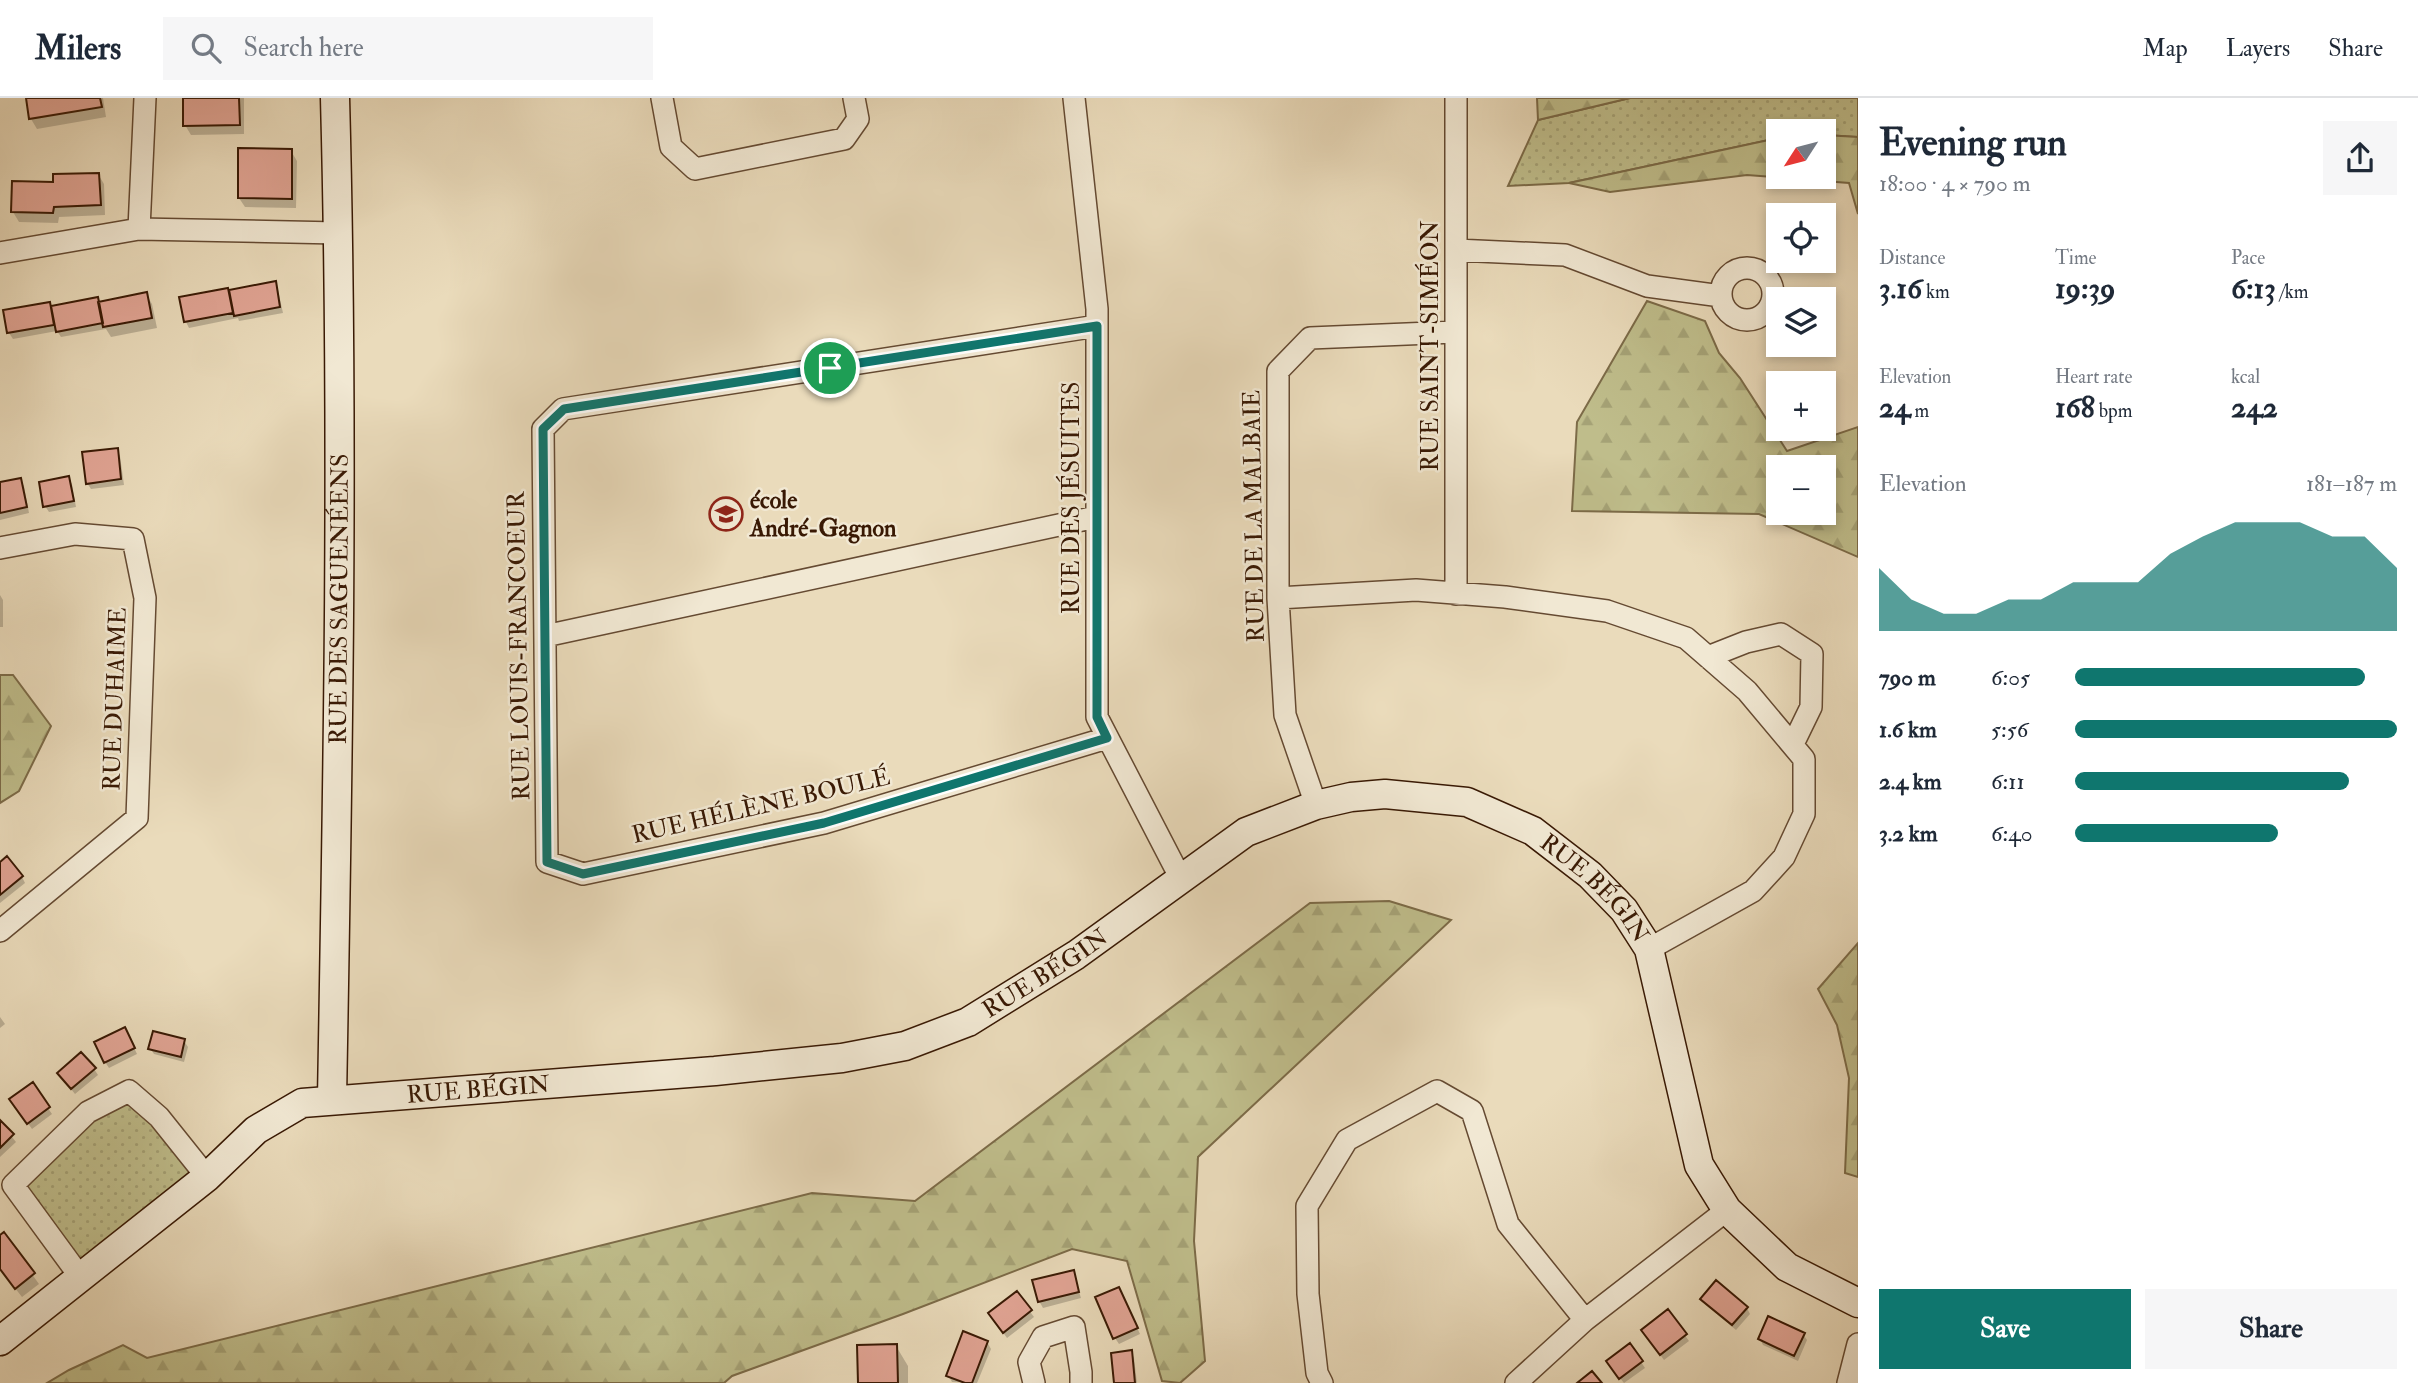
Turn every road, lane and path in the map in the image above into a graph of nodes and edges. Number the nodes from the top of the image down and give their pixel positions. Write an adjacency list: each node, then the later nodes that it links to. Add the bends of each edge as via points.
1 (145, 98): 7 (street)
2 (335, 98): 8 (street, RUE DES SAGUENÉENS)
3 (662, 98): 4 (street, via 671,147 695,169 844,139 858,119)
4 (854, 98)
5 (1074, 98): 12 (street, RUE DES JÉSUITES)
6 (1456, 98): 9 (street, RUE SAINT-SIMÉON)
7 (139, 229): 8 (street); 10 (street)
8 (338, 233): 27 (street, RUE DES SAGUENÉENS, via 340,613)
9 (1457, 250): 11 (street, via 1565,255 1647,286); 13 (street, RUE SAINT-SIMÉON)
10 (0, 253)
11 (1721, 296)
12 (1097, 326): 14 (street, RUE DES JÉSUITES); 18 (street, RUE LOUIS-FRANCOEUR, via 564,409 543,429)
13 (1455, 332): 16 (street, RUE SAINT-SIMÉON); 17 (street, RUE DE LA MALBAIE, via 1310,338 1278,371)
14 (1096, 517): 18 (street); 20 (street, RUE DES JÉSUITES, via 1097,717)
15 (0, 548): 25 (street, RUE DUHAIME, via 75,534 133,539 145,598 138,818)
16 (1456, 594): 17 (street, via 1416,590); 19 (street, via 1607,611 1686,638)
17 (1278, 598): 22 (street, RUE DE LA MALBAIE, via 1285,715)
18 (545, 636): 23 (street, RUE LOUIS-FRANCOEUR)
19 (1708, 657): 21 (street, via 1747,691); 21 (street, via 1781,634 1812,654 1811,707)
20 (1107, 738): 23 (street, RUE HÉLÈNE BOULÉ, via 824,823 583,874); 24 (street, RUE DES JÉSUITES)
21 (1793, 744): 26 (street, via 1804,759 1804,814 1784,857 1752,891)
22 (1316, 805): 24 (street, RUE BÉGIN, via 1246,832); 26 (street, RUE BÉGIN, via 1385,794 1468,802 1533,831 1590,875 1624,910)
23 (547, 862)
24 (1181, 879): 28 (street, RUE BÉGIN, via 1076,955 968,1022 905,1046 842,1058 715,1071)
25 (0, 931)
26 (1649, 949): 31 (street, RUE BÉGIN, via 1699,1165)
27 (333, 1041): 28 (street, RUE DES SAGUENÉENS); 29 (street)
28 (332, 1099): 29 (street, RUE BÉGIN)
29 (302, 1103): 30 (street, RUE BÉGIN, via 257,1130)
30 (207, 1177): 32 (street, RUE BÉGIN); 32 (street, via 159,1117 129,1091 89,1112 12,1185)
31 (1727, 1210): 33 (street, RUE BÉGIN, via 1787,1267); 34 (street)
32 (81, 1278): 35 (street, RUE BÉGIN)
33 (1858, 1303)
34 (1586, 1320): 39 (street, via 1508,1224 1472,1111 1437,1091 1347,1140 1307,1206 1308,1294); 40 (street)
35 (0, 1341)
36 (1858, 1343): 41 (street)
37 (1034, 1383): 38 (street, via 1030,1362 1043,1337 1074,1327)
38 (1081, 1383)
39 (1322, 1383)
40 (1516, 1383)
41 (1848, 1383)

